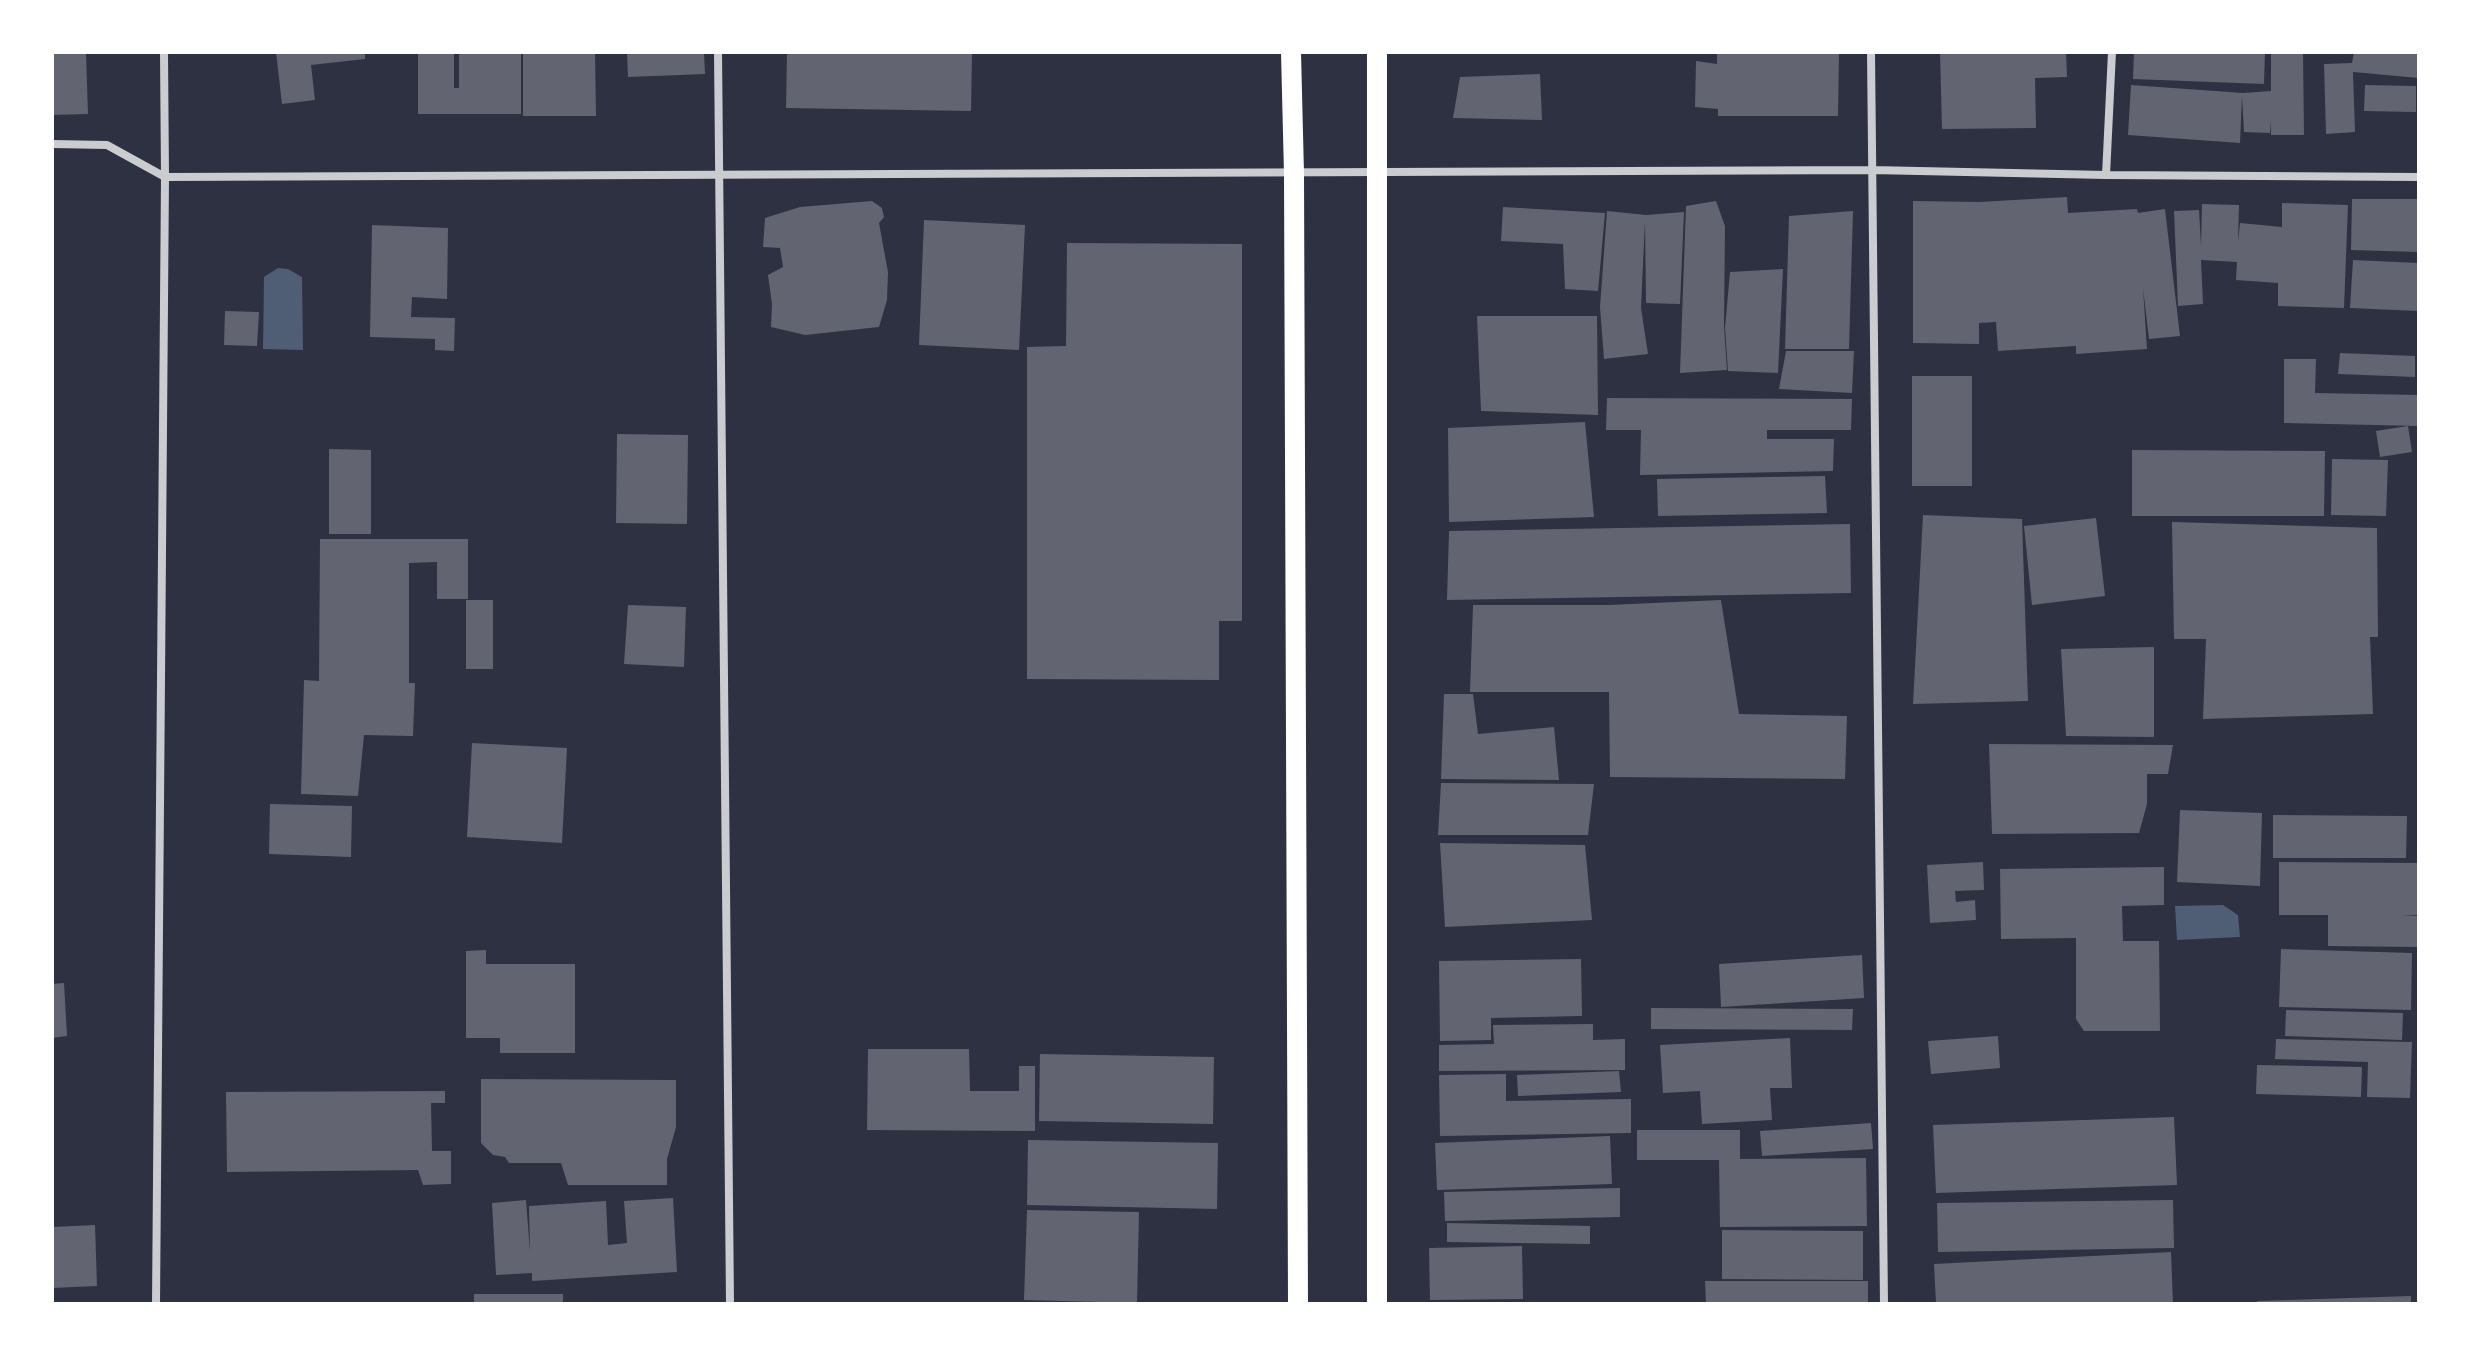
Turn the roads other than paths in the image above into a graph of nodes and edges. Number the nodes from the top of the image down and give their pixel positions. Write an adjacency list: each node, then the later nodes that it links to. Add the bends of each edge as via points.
1 (164, 52): 13 (street)
2 (718, 52): 11 (street)
3 (1291, 52): 10 (main road)
4 (1377, 52): 9 (main road)
5 (1871, 52): 8 (street)
6 (2112, 52): 12 (street)
7 (52, 144): 13 (street, via 107,145)
8 (1872, 170): 9 (street); 12 (street); 19 (street)
9 (1378, 172): 10 (street); 18 (main road)
10 (1294, 174): 11 (street); 17 (main road)
11 (717, 175): 13 (street); 16 (street)
12 (2106, 175): 14 (street)
13 (165, 177): 15 (street)
14 (2419, 177)
15 (156, 1304)
16 (730, 1304)
17 (1298, 1304)
18 (1377, 1304)
19 (1884, 1304)

